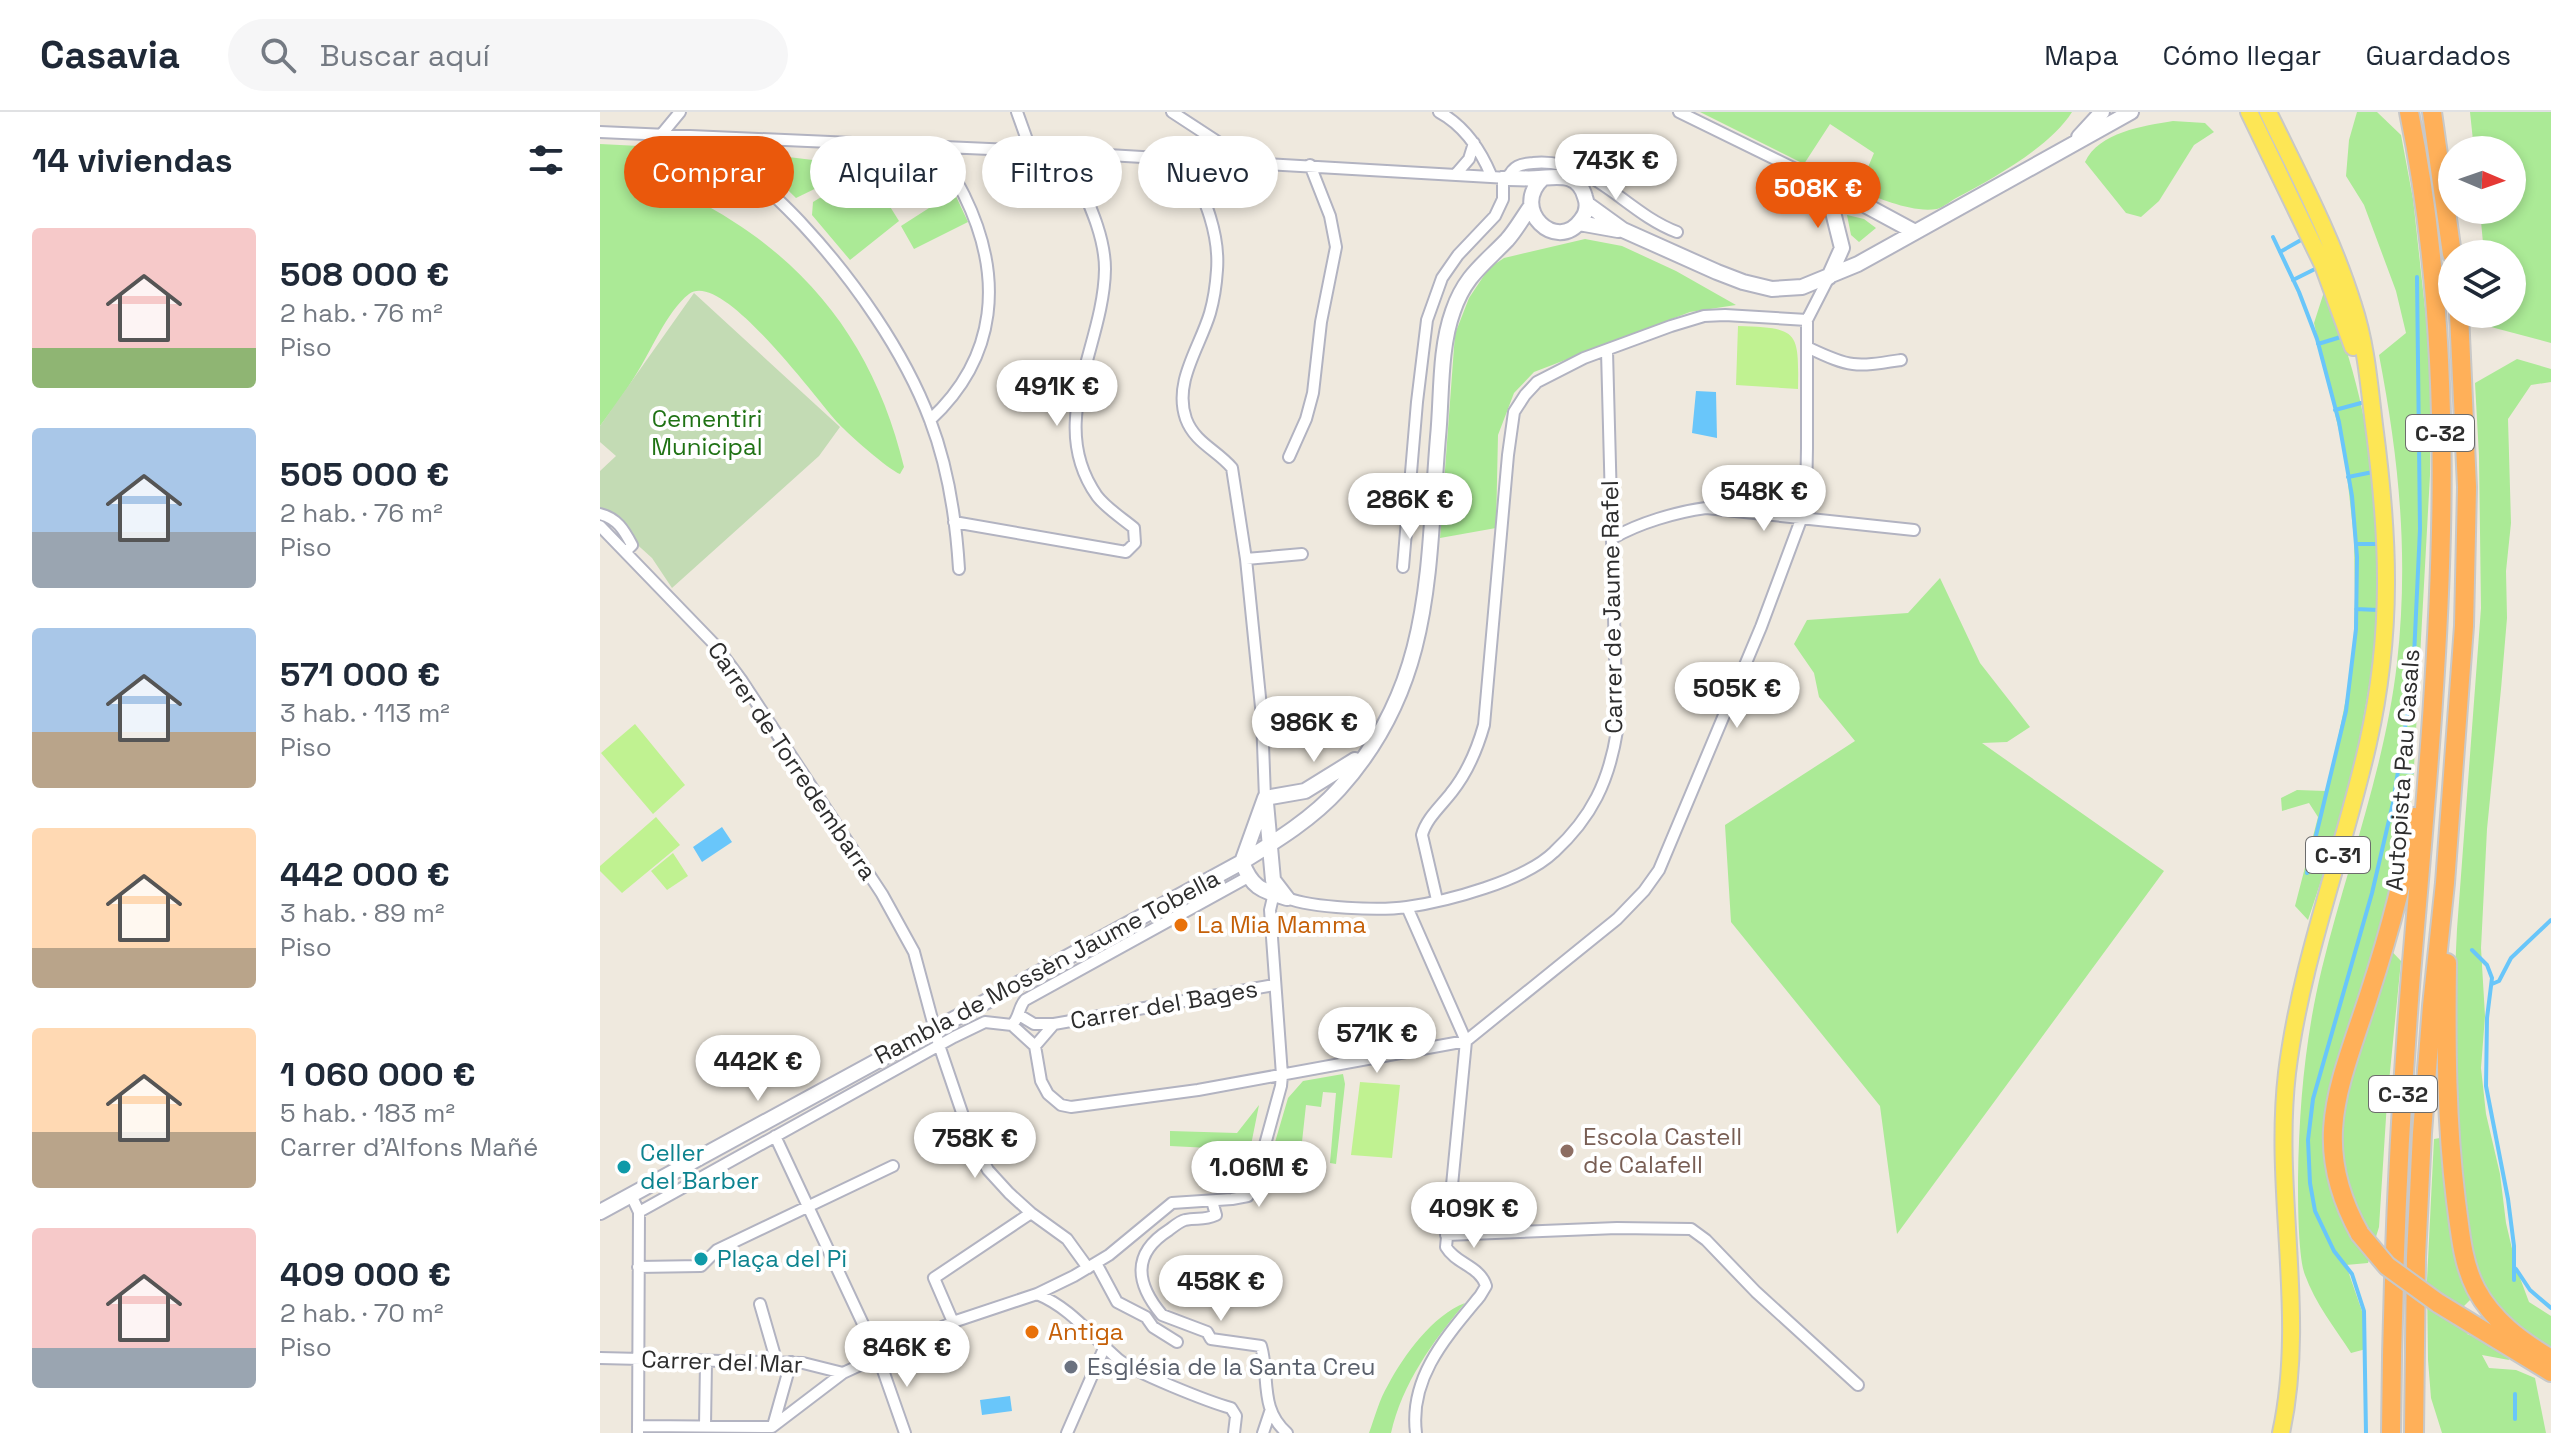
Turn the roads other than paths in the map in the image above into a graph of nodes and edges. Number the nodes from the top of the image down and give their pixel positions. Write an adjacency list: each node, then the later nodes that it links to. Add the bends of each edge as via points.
1 (680, 112): 15 (street)
2 (1017, 112): 17 (street)
3 (1172, 112): 18 (street)
4 (1439, 112): 20 (street)
5 (1679, 112): 28 (street)
6 (2102, 112): 19 (street)
7 (2131, 112): 19 (street)
8 (2236, 112): 21 (main road)
9 (2249, 112): 21 (main road, C-31)
10 (2257, 112): 22 (main road)
11 (2268, 112): 22 (main road, C-31)
12 (2409, 112): 63 (highway, Autopista Pau Casals / C-32, via 2438,332 2440,551)
13 (2432, 112): 41 (highway)
14 (600, 132): 15 (street)
15 (661, 135): 16 (street)
16 (677, 136)
17 (1026, 136)
18 (1209, 136)
19 (2076, 141): 39 (street)
20 (1474, 143): 25 (street); 26 (street)
21 (2267, 150): 49 (main road, C-31, via 2336,295)
22 (2290, 157): 49 (main road, C-31, via 2329,237 2354,308 2366,353)
23 (1278, 163): 24 (street)
24 (1310, 165): 25 (street); 50 (street, via 1336,247 1313,393)
25 (1456, 174): 26 (street)
26 (1501, 177): 27 (street); 30 (street); 38 (street, via 1518,165 1571,166); 60 (street, via 1503,199 1495,216 1442,278 1427,320)
27 (1543, 178): 30 (street); 31 (street, via 1575,181)
28 (1826, 184): 39 (street); 42 (street, via 1842,248)
29 (966, 201): 48 (street, via 986,262 986,329 972,369)
30 (1532, 202): 36 (street); 40 (street)
31 (1587, 204): 35 (street); 37 (street)
32 (786, 208): 48 (street, via 839,267 897,353)
33 (1089, 208): 53 (street, via 1105,267 1073,436 1083,472 1099,498 1134,528 1135,543 1126,552)
34 (1207, 208): 59 (street, via 1218,267 1210,314 1182,397 1186,420 1200,442 1232,468)
35 (1579, 223): 36 (street, via 1556,232); 37 (street)
36 (1541, 226): 40 (street)
37 (1623, 230): 42 (street, via 1743,282 1772,289 1802,287)
38 (1677, 232)
39 (1915, 232): 42 (street)
40 (1507, 240): 62 (street, Rambla de Mossèn Jaume Tobella, via 1479,266 1452,313 1417,648 1387,726)
41 (2450, 240)
42 (1829, 277): 43 (street)
43 (1807, 320): 45 (street); 46 (street, via 1704,316)
44 (2460, 328): 68 (highway, Autopista Pau Casals / C-32, via 2467,555)
45 (1809, 348): 47 (street, via 1858,366); 52 (street)
46 (1607, 351): 56 (street, Carrer de Jaume Rafel); 70 (street, via 1537,382 1514,412 1484,725 1475,758 1422,835)
47 (1901, 360)
48 (930, 420): 53 (street)
49 (2374, 426): 120 (main road, C-31, via 2387,528 2386,613 2368,744 2309,953 2288,1063 2283,1150 2291,1355)
50 (1289, 457)
51 (600, 514): 57 (street, via 623,528 632,545)
52 (1802, 517): 55 (street); 56 (street, via 1706,508); 78 (street, via 1659,870 1617,919)
53 (954, 522): 61 (street)
54 (600, 526): 57 (street, Carrer de Torredembarra)
55 (1914, 530)
56 (1613, 538): 70 (street, Carrer de Jaume Rafel, via 1617,731 1602,791 1552,855 1511,879)
57 (626, 551): 77 (street, Carrer de Torredembarra, via 716,646 882,894 914,952)
58 (1302, 554): 59 (street)
59 (1246, 559): 64 (street)
60 (1403, 567)
61 (959, 569)
62 (1368, 752): 64 (street, via 1305,791); 65 (street, Rambla de Mossèn Jaume Tobella, via 1338,790)
63 (2429, 757): 107 (highway, bridge, via 2417,791 2391,921 2333,1116 2334,1168 2360,1234 2387,1266); 121 (highway, Autopista Pau Casals / C-32, via 2400,1139)
64 (1265, 798): 65 (street); 66 (street)
65 (1271, 843): 66 (street, Rambla de Mossèn Jaume Tobella); 69 (street)
66 (1242, 862): 67 (street); 73 (street, Rambla de Mossèn Jaume Tobella)
67 (1248, 877): 69 (street, via 1260,890); 74 (street, Rambla de Mossèn Jaume Tobella, via 1025,1000)
68 (2445, 883): 103 (highway, via 2448,1119 2461,1243 2487,1307 2502,1325); 122 (highway, Autopista Pau Casals / C-32, via 2422,1133)
69 (1279, 893): 71 (street, Carrer de Jaume Rafel, via 1326,905); 72 (street, via 1270,910)
70 (1437, 900): 71 (street, Carrer de Jaume Rafel)
71 (1407, 907): 78 (street)
72 (1274, 985): 75 (street, Carrer del Bages); 81 (street)
73 (1008, 988): 74 (street); 77 (street, Rambla de Mossèn Jaume Tobella)
74 (1019, 1011): 75 (street, Carrer del Bages, via 1034,1024); 76 (street, Rambla de Mossèn Jaume Tobella)
75 (1054, 1024): 80 (street, Carrer del Bages)
76 (1012, 1025): 79 (street, Rambla de Mossèn Jaume Tobella, via 985,1022); 80 (street)
77 (935, 1027): 79 (street, Carrer de Torredembarra); 84 (street, Rambla de Mossèn Jaume Tobella)
78 (1466, 1041): 81 (street); 90 (street)
79 (939, 1045): 82 (street, Rambla de Mossèn Jaume Tobella); 89 (street, Carrer de Torredembarra, via 956,1100 988,1170)
80 (1035, 1046): 81 (street, via 1048,1094 1071,1107)
81 (1282, 1075): 85 (street, via 1253,1190 1248,1196)
82 (775, 1136): 86 (street); 88 (street, Rambla de Mossèn Jaume Tobella)
83 (893, 1166): 86 (street)
84 (631, 1195): 87 (street, Rambla de Mossèn Jaume Tobella); 88 (street)
85 (1212, 1201): 91 (street, via 1172,1203); 95 (street, via 1216,1215 1185,1220 1145,1250 1140,1276)
86 (808, 1207): 92 (street, via 717,1250 701,1266); 100 (street)
87 (600, 1212)
88 (639, 1212): 92 (street)
89 (1031, 1213): 91 (street, Carrer de Torredembarra); 96 (street, via 934,1278)
90 (1446, 1235): 109 (street, via 1691,1229); 119 (street, via 1452,1256 1480,1273 1486,1286 1430,1364 1413,1412)
91 (1092, 1265): 93 (street); 97 (street, Carrer de Torredembarra, via 1117,1302 1146,1317)
92 (638, 1267): 102 (street)
93 (1037, 1294): 96 (street); 99 (street, via 1057,1302)
94 (760, 1304): 106 (street)
95 (1162, 1315): 97 (street); 110 (street, via 1207,1332 1211,1339 1263,1349)
96 (953, 1322): 100 (street)
97 (1153, 1327): 98 (street, Carrer de Torredembarra)
98 (1177, 1342)
99 (1105, 1346): 115 (street); 116 (street, via 1126,1365 1231,1408 1236,1416)
100 (878, 1356): 108 (street); 114 (street)
101 (600, 1358): 102 (street, Carrer del Mar)
102 (637, 1359): 104 (street, Carrer del Mar); 112 (street)
103 (2551, 1359)
104 (706, 1361): 106 (street, Carrer del Mar); 111 (street)
105 (791, 1362): 106 (street, Carrer del Mar); 108 (street, Carrer del Mar); 113 (street)
106 (777, 1363)
107 (2551, 1372)
108 (843, 1373): 113 (street)
109 (1858, 1385)
110 (1271, 1410): 117 (street); 118 (street, via 1274,1422)
111 (705, 1426): 112 (street); 113 (street)
112 (638, 1430)
113 (771, 1430)
114 (905, 1433)
115 (1067, 1433)
116 (1234, 1433)
117 (1263, 1433)
118 (1287, 1433)
119 (1416, 1433)
120 (2281, 1433)
121 (2391, 1433)
122 (2414, 1433)

